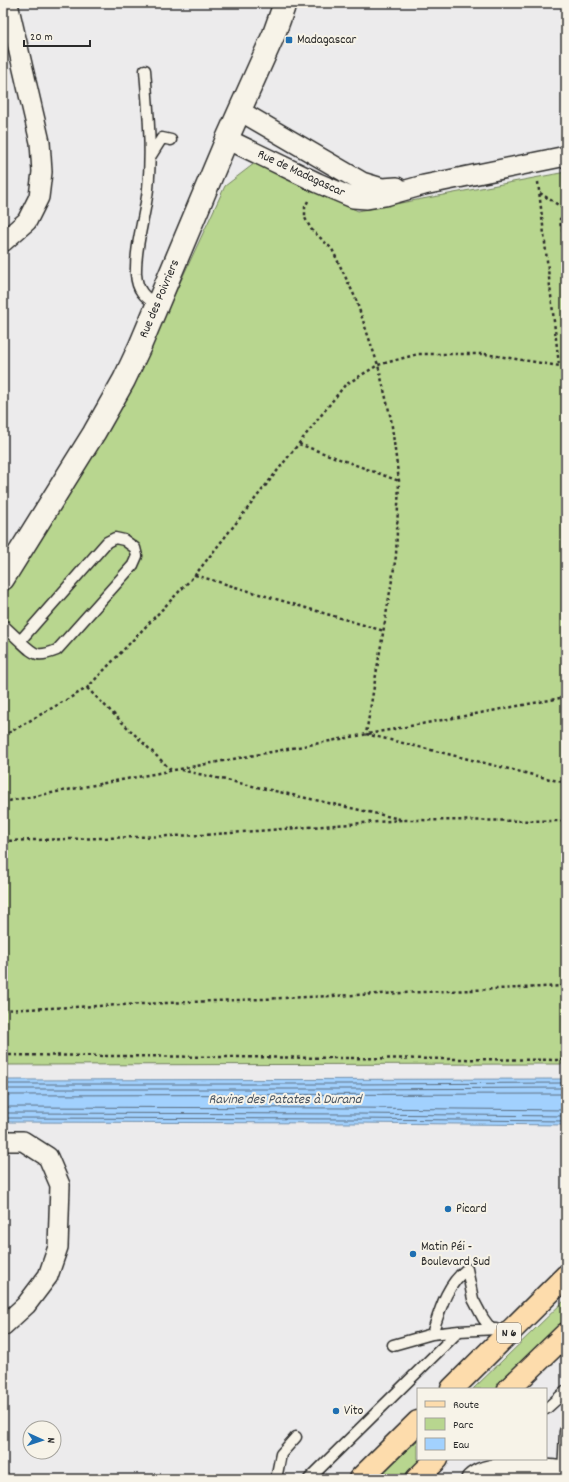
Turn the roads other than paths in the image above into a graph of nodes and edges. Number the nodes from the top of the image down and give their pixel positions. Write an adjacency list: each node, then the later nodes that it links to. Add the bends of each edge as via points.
1 (286, 3): 4 (street, Rue des Poivriers)
2 (8, 4): 10 (street, via 40,142 42,172 39,197 27,221)
3 (145, 70): 8 (lane)
4 (240, 111): 5 (street, Rue des Poivriers); 9 (street, Rue de Madagascar, via 362,182 382,188)
5 (227, 139): 9 (street, Rue de Madagascar, via 353,198 385,196); 11 (street, Rue des Poivriers)
6 (171, 140): 8 (lane, via 162,138)
7 (566, 156): 9 (street, Rue de Madagascar)
8 (150, 157): 11 (lane, via 136,275 146,298)
9 (424, 185)
10 (3, 242)
11 (157, 305): 12 (street, Rue des Poivriers, via 137,353 94,433)
12 (3, 579)
13 (3, 625): 14 (lane)
14 (20, 641): 14 (lane, via 34,654 42,655 57,650 133,565 137,556 135,548 124,540 115,538 107,542)
15 (3, 1141): 17 (street, via 23,1141 48,1157 60,1185 58,1247 48,1276 26,1304)
16 (566, 1276): 18 (main road, N 6)
17 (3, 1326)
18 (514, 1328): 19 (lane); 24 (main road, N 6)
19 (492, 1329): 20 (lane); 21 (lane, via 473,1299 467,1270 458,1276 450,1288)
20 (459, 1331): 21 (lane); 35 (lane)
21 (432, 1334): 23 (lane)
22 (566, 1334): 25 (main road)
23 (393, 1345)
24 (453, 1388)
25 (510, 1388)
26 (566, 1392): 27 (lane)
27 (547, 1408)
28 (417, 1423): 36 (main road)
29 (565, 1431): 33 (lane)
30 (296, 1437): 34 (lane, via 280,1454)
31 (436, 1460): 37 (main road)
32 (492, 1464): 33 (street, via 499,1468); 38 (street)
33 (564, 1473)
34 (276, 1479)
35 (309, 1479)
36 (360, 1479)
37 (417, 1479)
38 (471, 1479)

